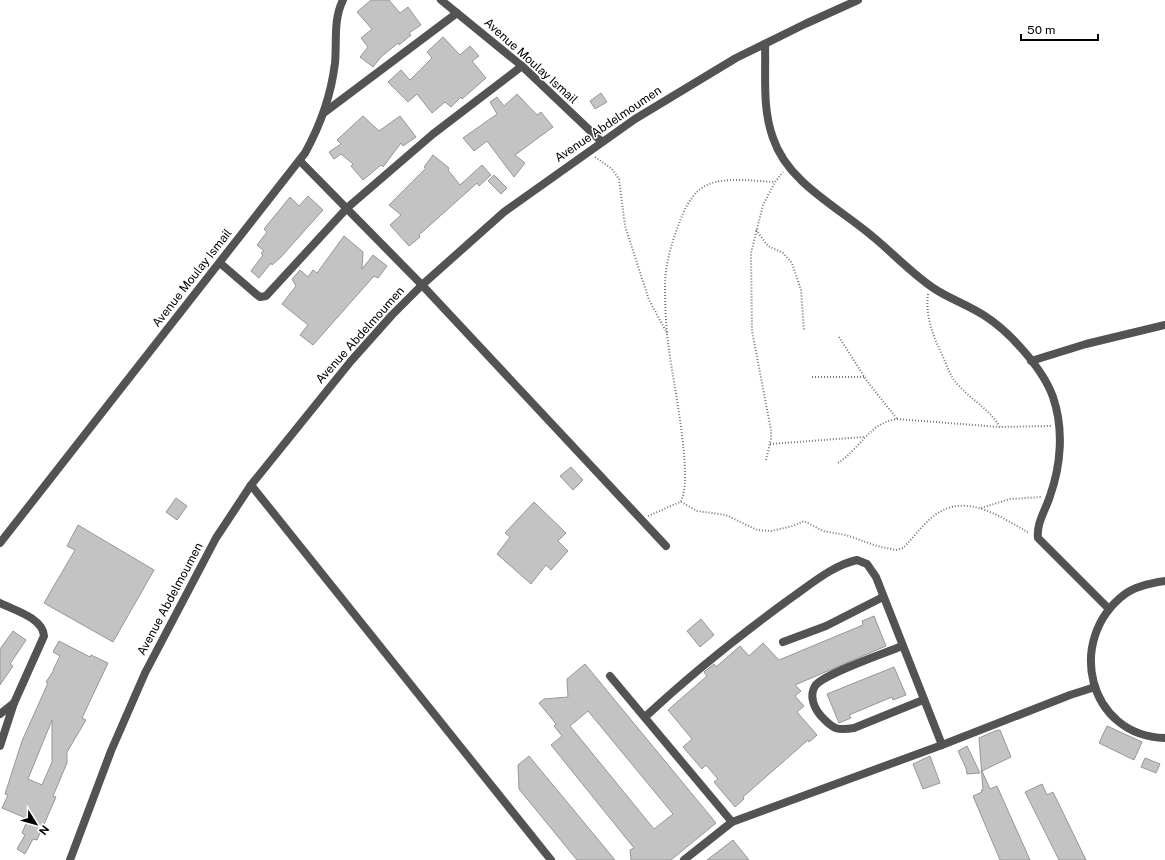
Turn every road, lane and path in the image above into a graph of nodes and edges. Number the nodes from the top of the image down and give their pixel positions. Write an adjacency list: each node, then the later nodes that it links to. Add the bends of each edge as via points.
1 (343, 0): 7 (street, Avenue Moulay Ismail, via 336,22 335,64)
2 (441, 0): 4 (street, Avenue Moulay Ismail)
3 (858, 0): 5 (street, Avenue Abdelmoumen)
4 (457, 13): 6 (street, Avenue Moulay Ismail); 7 (street)
5 (765, 44): 8 (street, Avenue Abdelmoumen, via 683,89); 11 (street, via 768,117 772,137)
6 (522, 66): 8 (street, Avenue Moulay Ismail); 13 (street, via 433,134)
7 (325, 112): 10 (street, Avenue Moulay Ismail)
8 (602, 142): 9 (street, Avenue Abdelmoumen)
9 (588, 152): 16 (street, Avenue Abdelmoumen, via 504,212); 20 (path, via 612,169 619,179 625,226 649,300)
10 (300, 160): 13 (street); 15 (street, Avenue Moulay Ismail)
11 (788, 166): 12 (path); 17 (street)
12 (775, 182): 14 (path, via 763,205); 20 (path, via 730,181 710,184 696,193 689,202 677,229 666,273)
13 (348, 208): 15 (street, via 263,297); 16 (street)
14 (756, 230): 19 (path, via 768,246 783,253 792,263 801,290); 29 (path, via 751,253 752,331 770,424)
15 (220, 263): 38 (street, Avenue Moulay Ismail)
16 (422, 285): 32 (street, Avenue Abdelmoumen, via 351,361); 36 (street)
17 (930, 285): 22 (street, via 986,316 1011,338); 27 (path, via 927,302 929,322 952,377 993,416)
18 (1165, 325): 22 (street, via 1086,344)
19 (804, 331)
20 (667, 334): 34 (path, via 684,454 685,486 684,498)
21 (839, 337): 23 (path)
22 (1031, 361): 26 (street, via 1048,385)
23 (864, 376): 24 (path); 25 (path)
24 (812, 377)
25 (897, 419): 27 (path); 28 (path, via 883,422)
26 (1059, 426): 27 (path); 33 (street, via 1059,458)
27 (1000, 427)
28 (864, 437): 29 (path); 31 (path, via 850,454)
29 (770, 444): 30 (path)
30 (766, 460)
31 (838, 463)
32 (251, 485): 56 (street, Avenue Abdelmoumen, via 212,545 145,672 111,751); 57 (street)
33 (1050, 497): 35 (path, via 1010,499); 37 (street)
34 (680, 502): 35 (path, via 697,511 726,514 757,530 771,531 793,526 804,520 823,531 896,550 903,548 928,521 943,510 957,505); 36 (path)
35 (980, 508): 37 (path)
36 (640, 519): 39 (street)
37 (1038, 538): 43 (street)
38 (0, 543)
39 (666, 546)
40 (1165, 581): 43 (street, via 1146,584 1126,594)
41 (883, 597): 44 (street, via 826,626); 45 (street); 51 (street, via 876,577 865,562 851,561 833,570 762,620)
42 (0, 603): 49 (street, via 36,621 44,631 42,642)
43 (1109, 609): 47 (street, via 1097,626 1091,646 1090,667)
44 (783, 642)
45 (902, 646): 48 (street); 48 (street, via 818,682 812,700 818,713 828,724 835,729 843,730)
46 (610, 676): 51 (street)
47 (1095, 687): 52 (street, via 1109,711 1126,726 1141,734); 53 (street, via 1070,694)
48 (923, 700): 53 (street)
49 (14, 703): 50 (street); 54 (street)
50 (0, 714)
51 (645, 717): 55 (street)
52 (1165, 738)
53 (942, 745): 55 (street)
54 (0, 746)
55 (732, 822): 58 (street)
56 (70, 860)
57 (551, 860)
58 (684, 860)

